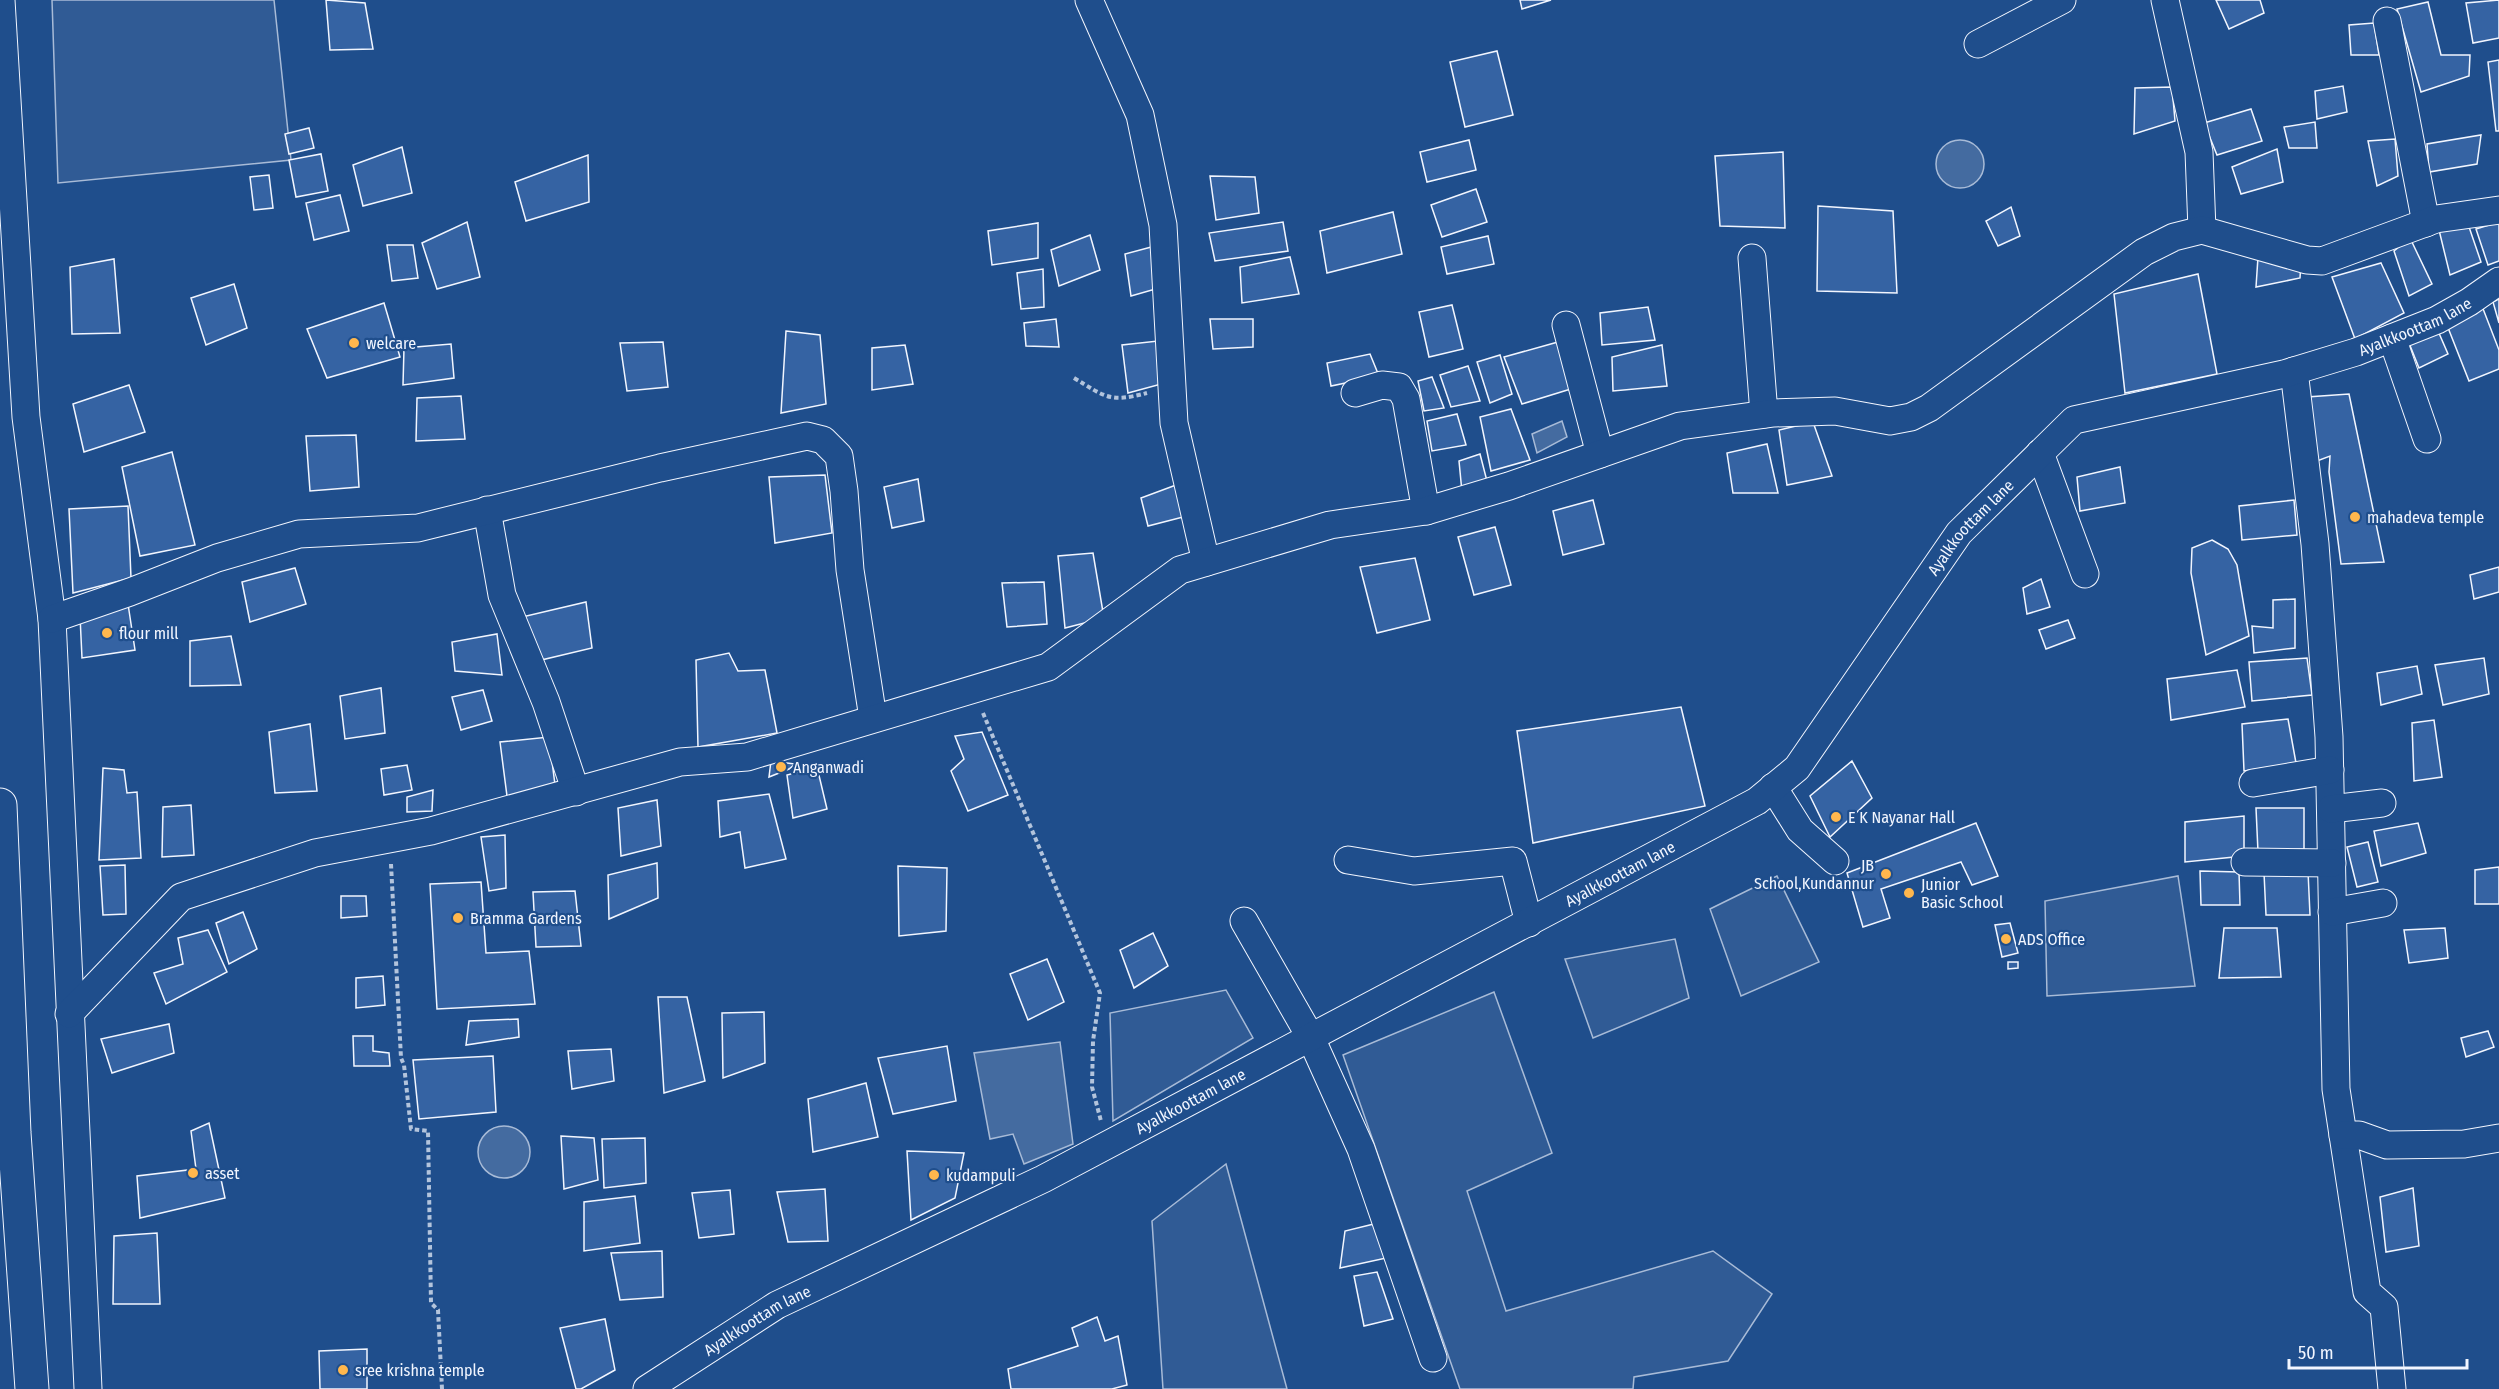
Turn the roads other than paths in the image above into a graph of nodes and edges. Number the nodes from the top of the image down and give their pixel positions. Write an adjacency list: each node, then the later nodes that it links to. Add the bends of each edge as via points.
1 (2, 0): 24 (street, via 26,417)
2 (1089, 0): 22 (street, via 1140,115 1163,225 1174,423)
3 (2062, 0): 6 (street)
4 (2165, 0): 9 (street, via 2199,152)
5 (2387, 21): 8 (street)
6 (1978, 44)
7 (2499, 210): 8 (street, via 2464,213)
8 (2426, 223): 9 (street, via 2322,261)
9 (2202, 230): 16 (street, via 2174,237 2144,252 1929,408 1911,417 1890,422 1835,411)
10 (1752, 258): 16 (street)
11 (2499, 281): 13 (street, Ayalkkoottam lane, via 2438,320)
12 (1566, 325): 19 (street)
13 (2392, 338): 14 (street, Ayalkkoottam lane); 17 (street)
14 (2294, 371): 18 (street, Ayalkkoottam lane, via 2074,420); 26 (street, via 2315,544)
15 (1355, 393): 21 (street, via 1382,386 1399,387 1406,399)
16 (1764, 414): 19 (street, via 1680,426)
17 (2427, 440)
18 (2040, 453): 23 (street); 28 (street, Ayalkkoottam lane, via 1959,533 1797,768)
19 (1600, 454): 21 (street)
20 (487, 510): 24 (street, via 418,528 299,534 217,558); 25 (street, via 807,436 823,440 839,456 850,570); 29 (street, via 502,595 546,702)
21 (1426, 511): 22 (street, via 1330,525)
22 (1206, 562): 25 (street, via 1180,570 1048,667)
23 (2085, 574)
24 (52, 619): 41 (street)
25 (873, 718): 29 (street, via 747,757 680,762)
26 (2330, 770): 27 (street); 32 (street)
27 (2253, 783)
28 (1773, 787): 34 (street, via 1800,830); 40 (street, Ayalkkoottam lane, via 1756,801)
29 (576, 792): 41 (street, via 431,831 315,853 181,897)
30 (2382, 803): 32 (street)
31 (0, 805): 46 (highway, via 14,1132)
32 (2331, 809): 36 (street)
33 (1347, 860): 40 (street, via 1414,872 1513,861)
34 (1835, 861)
35 (2245, 862): 36 (street)
36 (2331, 863): 38 (street)
37 (2384, 903): 38 (street)
38 (2332, 912): 43 (street, via 2336,1089)
39 (1244, 921): 42 (street)
40 (1529, 923): 42 (street, Ayalkkoottam lane)
41 (69, 1014): 47 (street)
42 (1311, 1038): 45 (street, via 1361,1149); 48 (street, Ayalkkoottam lane, via 1043,1179 777,1305)
43 (2343, 1135): 44 (street, via 2359,1135 2387,1145 2464,1144); 49 (street, via 2367,1292 2384,1307)
44 (2499, 1138)
45 (1433, 1358)
46 (32, 1389)
47 (88, 1389)
48 (647, 1389)
49 (2392, 1389)

